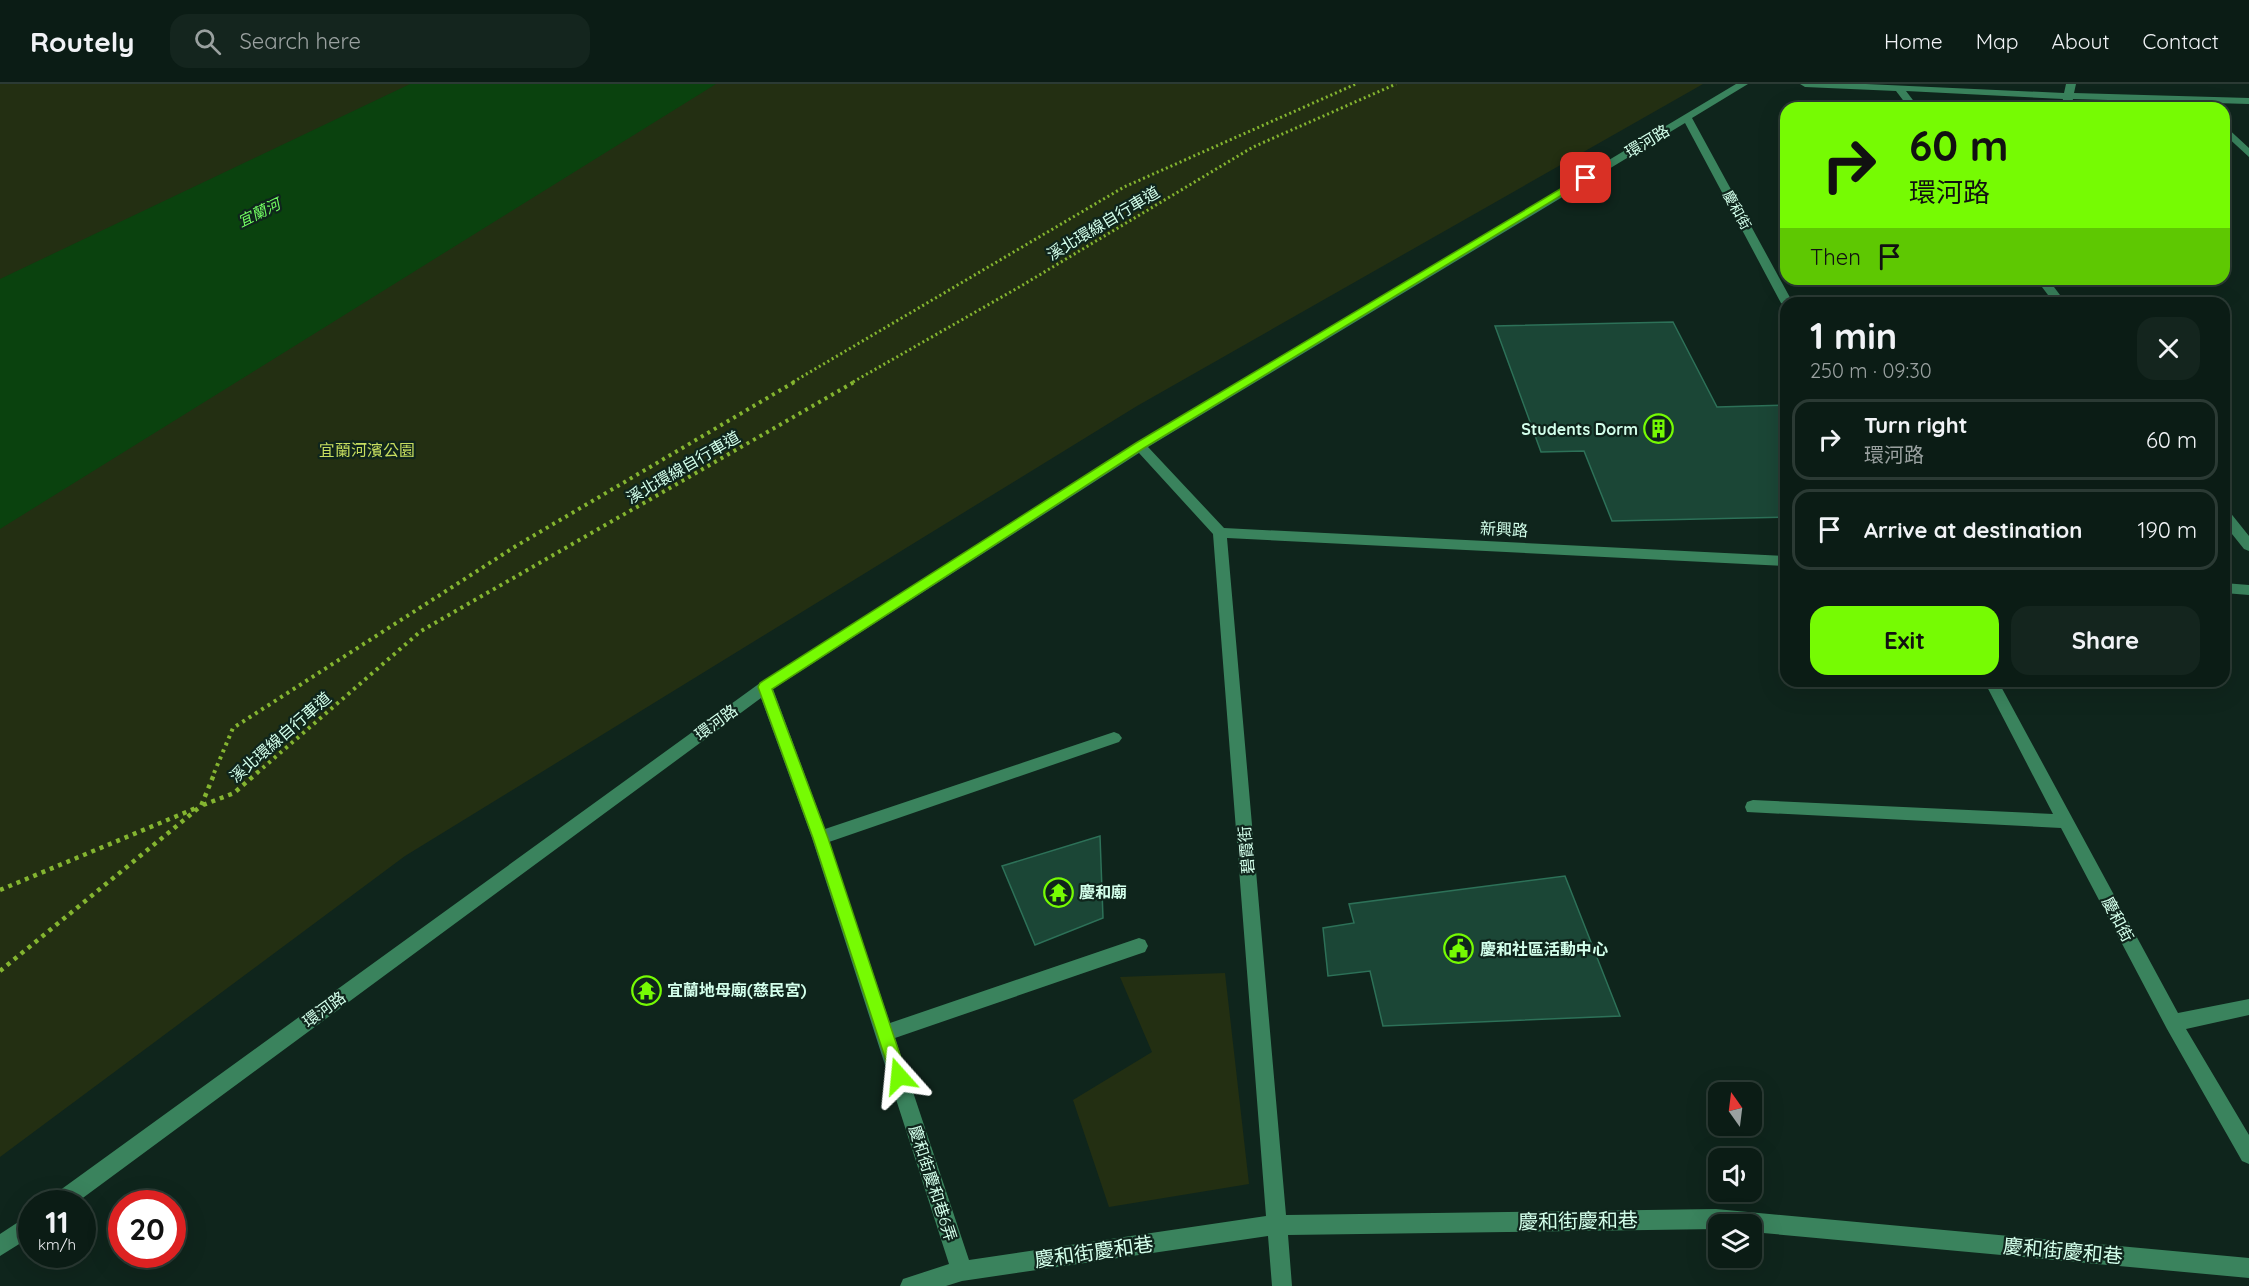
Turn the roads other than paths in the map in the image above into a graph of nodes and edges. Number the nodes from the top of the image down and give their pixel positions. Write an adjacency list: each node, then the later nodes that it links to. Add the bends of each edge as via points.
1 (1743, 84): 11 (street, 環河路)
2 (1805, 84): 4 (street)
3 (2071, 84): 6 (street)
4 (1899, 89): 6 (street); 8 (street)
5 (2194, 95): 6 (street); 7 (street); 10 (street)
6 (2068, 96): 9 (street)
7 (2249, 101)
8 (1909, 102)
9 (2067, 102)
10 (2200, 102)
11 (1687, 117): 14 (street, 慶和街); 15 (street, 環河路)
12 (2230, 134): 13 (street)
13 (2249, 154)
14 (1784, 297)
15 (1140, 446): 17 (street); 22 (street, 環河路)
16 (2230, 522): 18 (street)
17 (1220, 533): 19 (street, 新興路); 34 (street, 碧霞街)
18 (2249, 546)
19 (1780, 561)
20 (2230, 588): 21 (street)
21 (2249, 590)
22 (765, 687): 27 (street, 慶和街慶和巷6弄); 33 (street, 環河路)
23 (1994, 687): 26 (street, 慶和街)
24 (1114, 738): 27 (street)
25 (1753, 807): 26 (street)
26 (2066, 821): 30 (street, 慶和街)
27 (820, 838): 31 (street, 慶和街慶和巷6弄)
28 (1139, 946): 31 (street)
29 (2249, 1007): 30 (street)
30 (2173, 1023): 32 (street, 慶和街)
31 (885, 1033): 38 (street, 慶和街慶和巷6弄)
32 (2249, 1154)
33 (77, 1190)
34 (1276, 1225): 37 (street, 慶和街慶和巷, via 1716,1219); 38 (street, 慶和街慶和巷); 40 (street, 碧霞街)
35 (18, 1233): 36 (street)
36 (0, 1246)
37 (2249, 1268)
38 (962, 1271): 39 (street, 慶和街慶和巷)
39 (910, 1286)
40 (1282, 1286)

